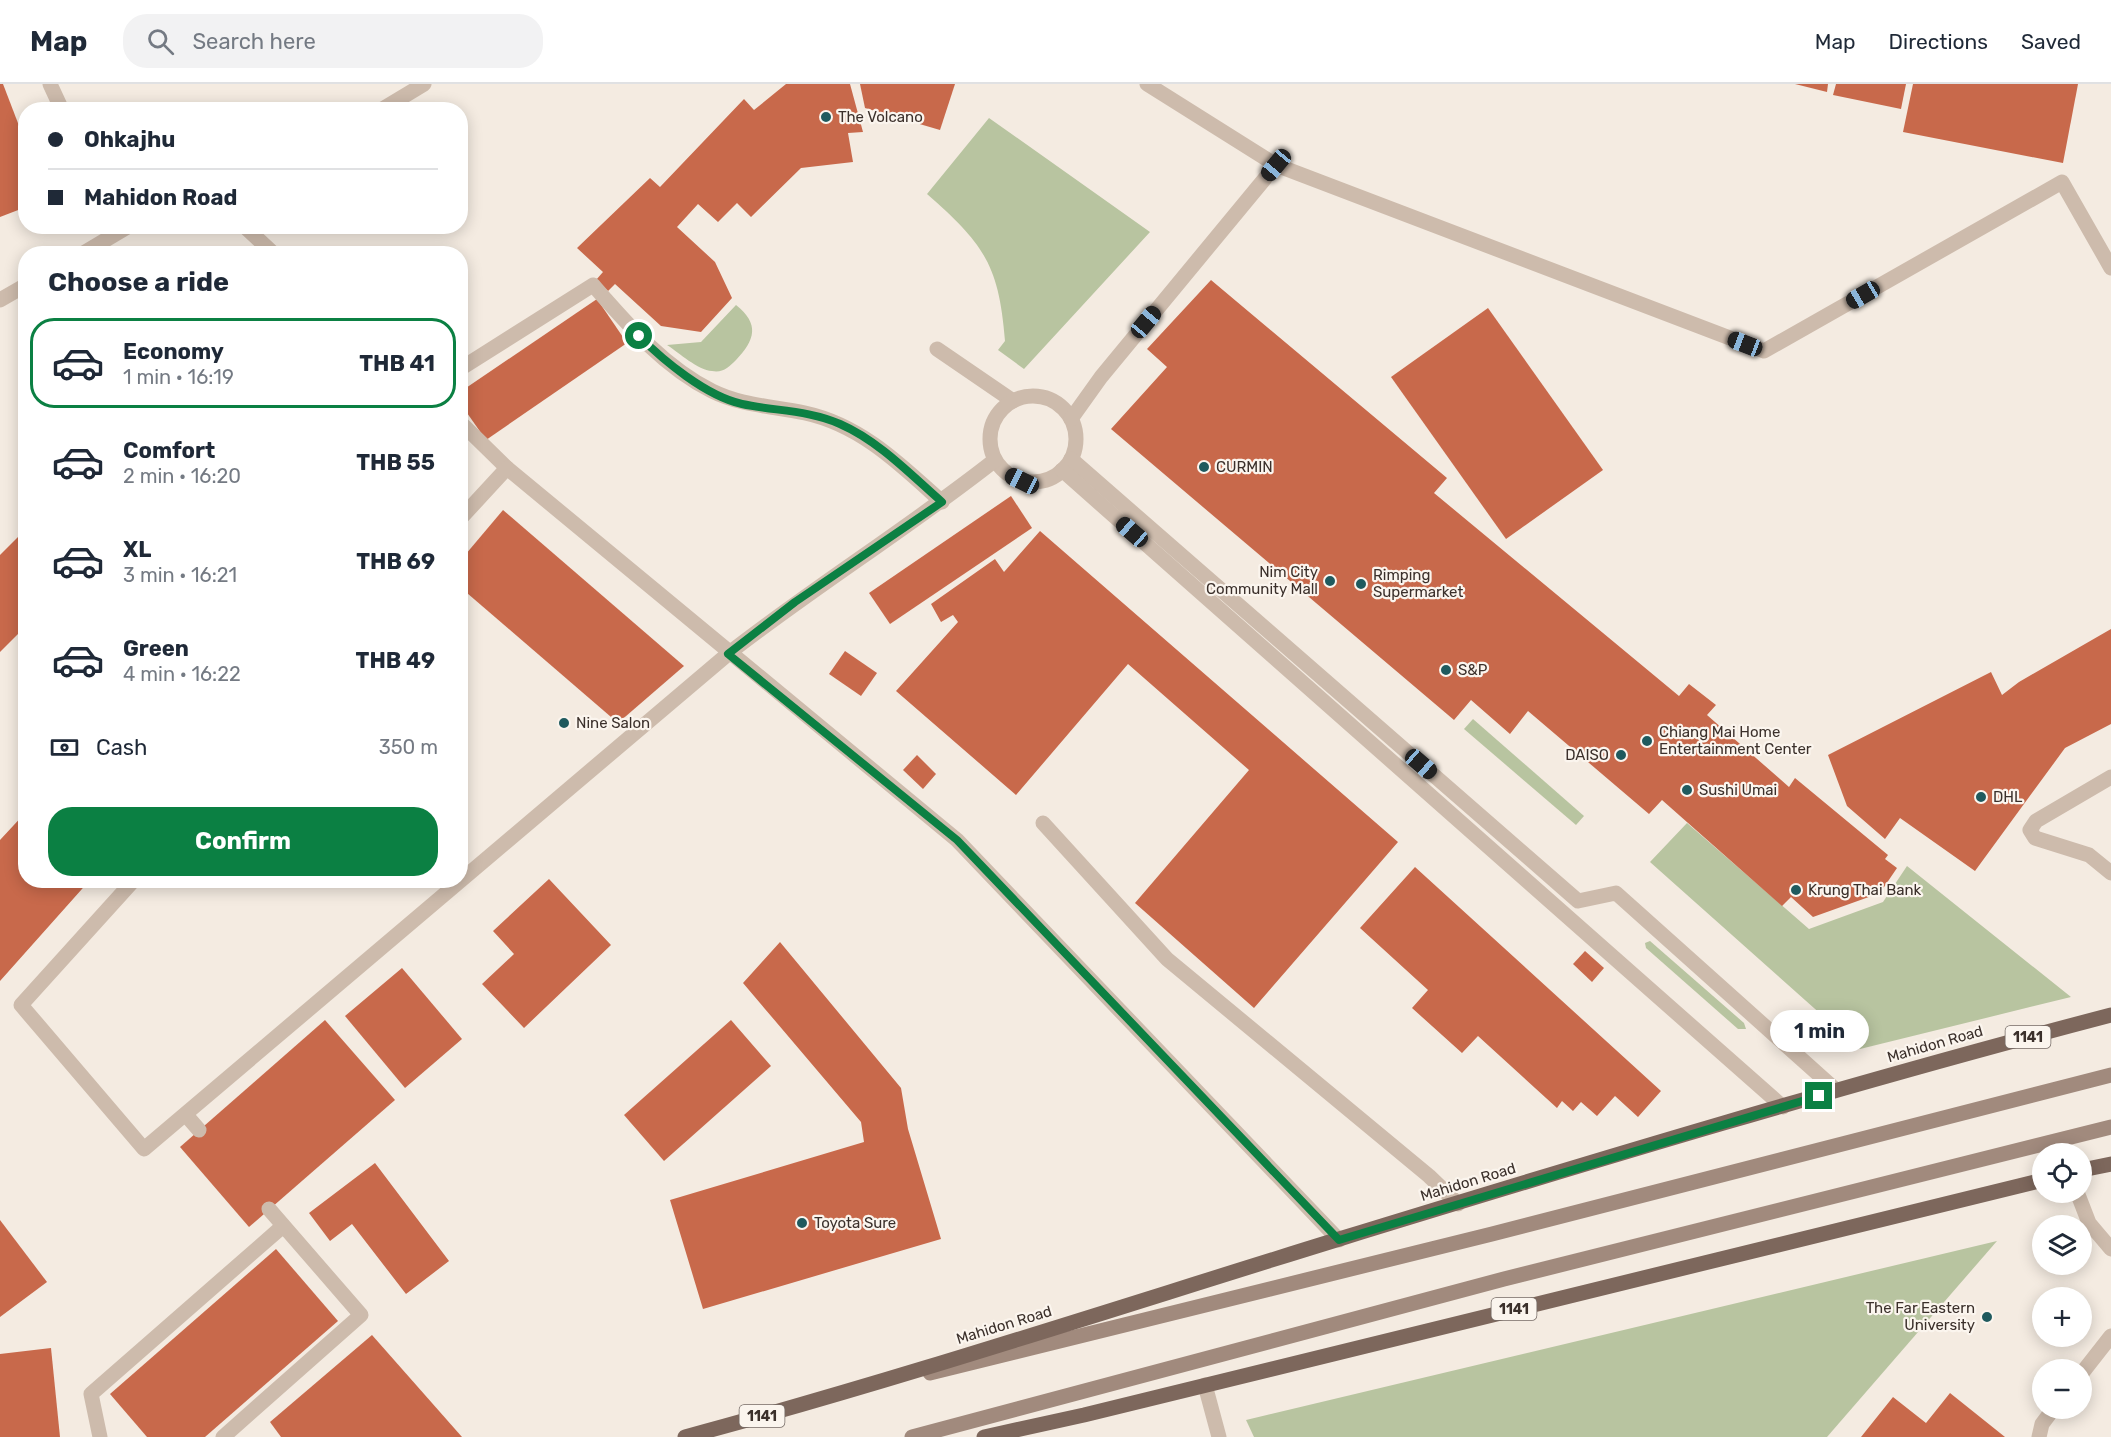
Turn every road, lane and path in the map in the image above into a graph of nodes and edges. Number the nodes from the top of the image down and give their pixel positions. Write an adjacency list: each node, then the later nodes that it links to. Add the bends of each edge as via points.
1 (50, 84): 4 (street)
2 (424, 84): 5 (street)
3 (1147, 84): 6 (street)
4 (58, 102)
5 (394, 102)
6 (1276, 165): 11 (street, via 1764,351 2062,182); 17 (street, via 1101,377)
7 (116, 234): 9 (street)
8 (253, 234): 10 (street)
9 (95, 246)
10 (265, 246)
11 (2111, 268)
12 (18, 290): 13 (street)
13 (0, 300)
14 (937, 349): 16 (street)
15 (468, 364): 22 (street, via 592,285 655,352 684,374 739,404 806,414 840,424 867,439)
16 (1013, 401): 17 (street, via 1028,396 1045,398 1060,406); 19 (street, via 1000,412 992,428 990,444)
17 (1071, 419): 20 (street, via 1076,434)
18 (468, 430): 21 (street)
19 (995, 460): 20 (street, via 1006,473 1022,481 1054,477); 22 (street)
20 (1067, 465): 33 (street, via 1578,901 1616,893); 34 (street)
21 (507, 468): 23 (street); 24 (street)
22 (942, 502): 24 (street, via 795,602)
23 (468, 510)
24 (728, 654): 28 (street); 45 (street, via 957,840)
25 (2111, 777): 27 (street, via 2036,821 2030,830 2035,838 2089,855)
26 (1043, 823): 42 (street, via 1167,959)
27 (2111, 873)
28 (468, 875)
29 (127, 888): 35 (street, via 21,1005 144,1149)
30 (453, 888): 35 (street)
31 (2111, 1015): 33 (main road, Mahidon Road / 1141)
32 (2111, 1075): 50 (main road, Mahidon Road / 1141, via 1492,1234)
33 (1836, 1090): 34 (main road, Mahidon Road / 1141)
34 (1783, 1107): 42 (main road, Mahidon Road / 1141)
35 (186, 1115): 37 (street)
36 (2111, 1127): 55 (main road, 1141, via 1504,1278)
37 (199, 1130)
38 (2111, 1164): 39 (main road)
39 (2092, 1168)
40 (2032, 1183): 49 (main road, 1141)
41 (2081, 1203): 46 (street, via 2089,1223)
42 (1458, 1204): 45 (main road, Mahidon Road / 1141)
43 (269, 1209): 44 (street)
44 (283, 1226): 52 (street, via 92,1394); 53 (street, via 361,1316)
45 (1339, 1240): 50 (main road, Mahidon Road / 1141)
46 (2111, 1249)
47 (2111, 1336): 48 (street)
48 (2092, 1360)
49 (1205, 1385): 56 (main road, 1141); 57 (street)
50 (840, 1395): 54 (main road, Mahidon Road / 1141)
51 (2046, 1419): 58 (street)
52 (100, 1437)
53 (223, 1437)
54 (685, 1437)
55 (912, 1437)
56 (984, 1437)
57 (1219, 1437)
58 (2039, 1437)

